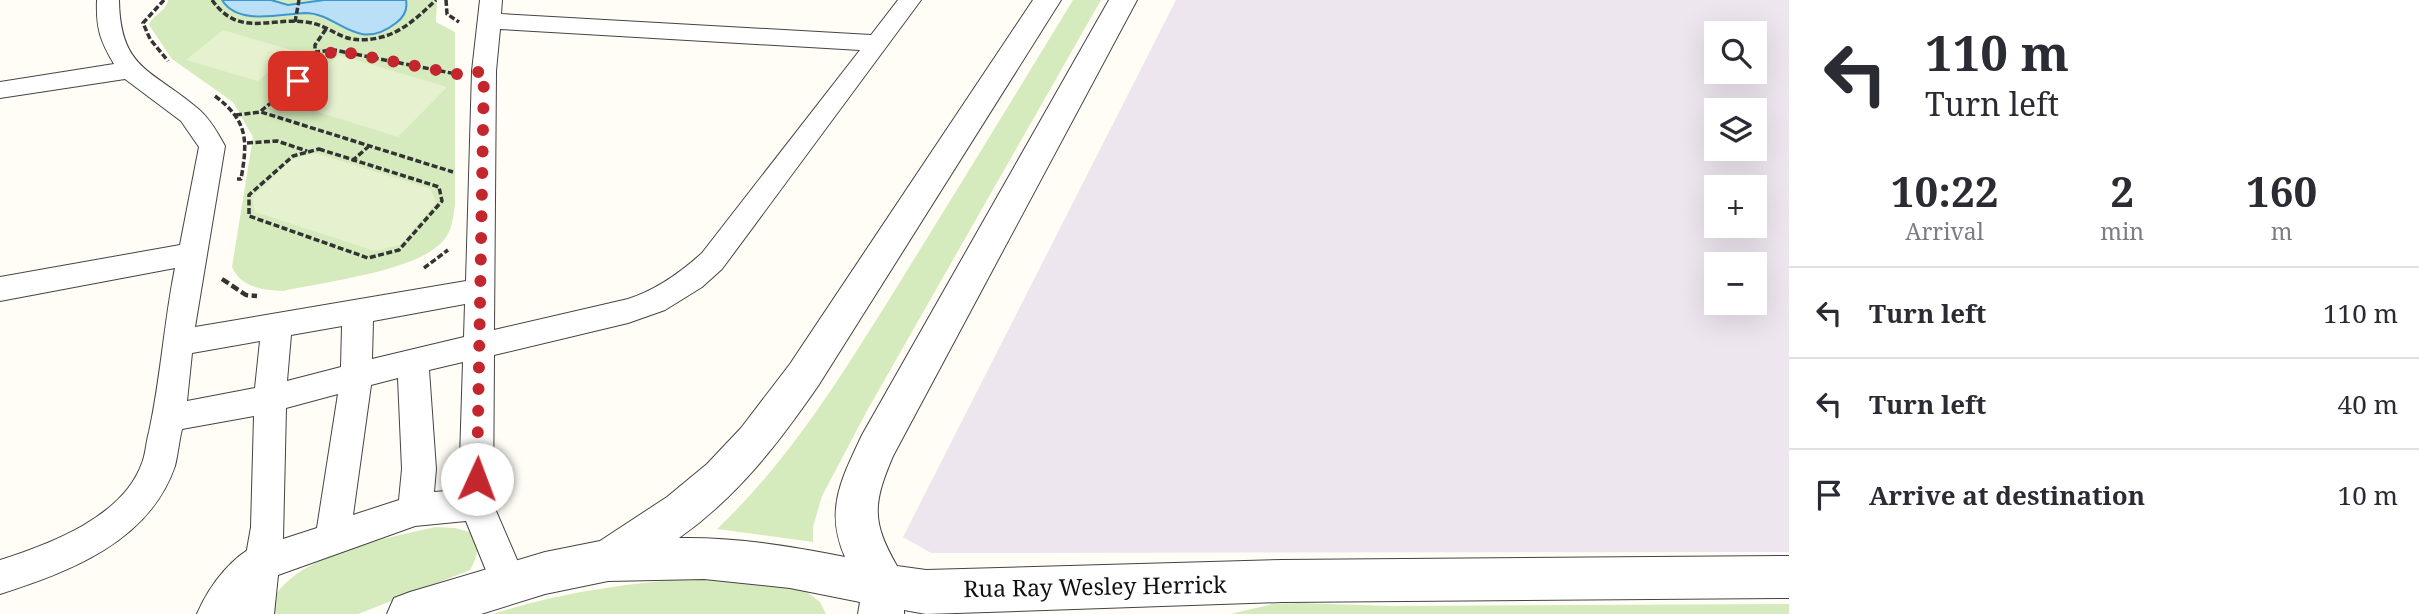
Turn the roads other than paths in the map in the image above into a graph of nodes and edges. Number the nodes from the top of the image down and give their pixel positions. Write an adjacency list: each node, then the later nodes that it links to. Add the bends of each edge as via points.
1 (108, 0): 7 (street, via 108,27)
2 (910, 0): 6 (street)
3 (1047, 0): 23 (street, via 763,433 721,478)
4 (1123, 0): 28 (street, via 876,448 858,489 856,522)
5 (491, 11): 6 (street); 10 (street, via 484,71)
6 (877, 44): 15 (street, via 729,242 692,279 628,312)
7 (130, 70): 8 (street); 9 (street, via 190,116 212,146 209,183)
8 (0, 90)
9 (190, 254): 11 (street); 14 (street)
10 (481, 288): 12 (street); 15 (street)
11 (0, 289)
12 (358, 310): 13 (street); 17 (street)
13 (277, 325): 14 (street); 18 (street)
14 (177, 343): 19 (street)
15 (481, 348): 16 (street); 20 (street)
16 (413, 361): 17 (street); 21 (street, via 419,469)
17 (356, 378): 18 (street); 22 (street)
18 (270, 399): 19 (street); 24 (street)
19 (169, 418): 25 (street, via 157,470 123,515 69,553)
20 (477, 504): 21 (street); 27 (street)
21 (415, 510): 22 (street)
22 (333, 537): 24 (street)
23 (608, 560): 27 (street, Rua Ray Wesley Herrick); 28 (street, Rua Ray Wesley Herrick, via 704,558 790,567)
24 (263, 563): 29 (street); 30 (street)
25 (0, 577)
26 (1789, 577): 28 (street, Rua Ray Wesley Herrick, via 1282,581 926,592)
27 (509, 583): 31 (street, Rua Ray Wesley Herrick)
28 (883, 600)
29 (220, 614)
30 (256, 614)
31 (410, 614)

